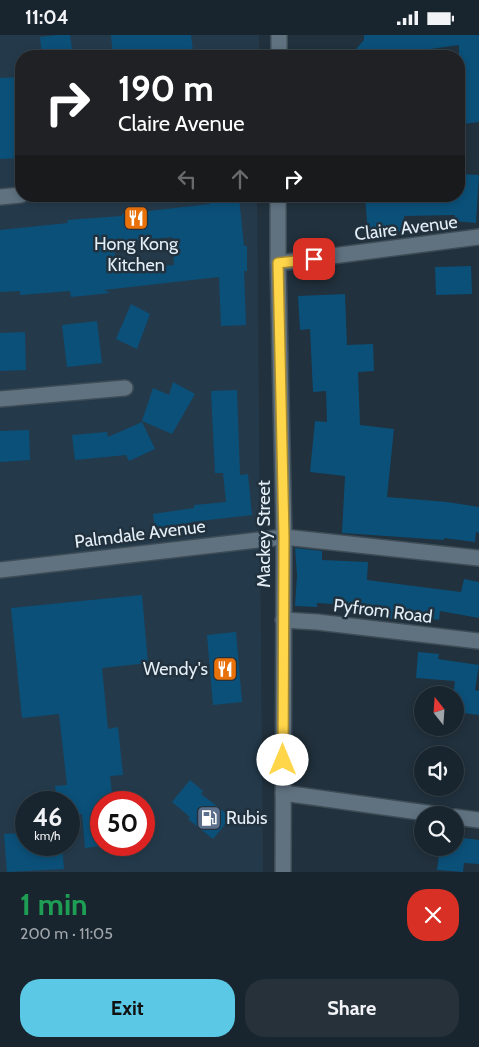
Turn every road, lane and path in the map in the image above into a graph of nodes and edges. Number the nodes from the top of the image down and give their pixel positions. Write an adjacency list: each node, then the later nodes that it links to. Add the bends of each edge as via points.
1 (280, 35): 2 (street)
2 (279, 50)
3 (15, 196): 4 (street)
4 (0, 197)
5 (278, 202): 7 (street, Mackey Street)
6 (479, 237): 7 (street, Claire Avenue)
7 (278, 263): 10 (street, Mackey Street)
8 (125, 388): 9 (street)
9 (0, 399)
10 (284, 537): 11 (street, Palmdale Avenue); 12 (street, Palmdale Avenue); 13 (street, Mackey Street)
11 (479, 558)
12 (0, 570)
13 (283, 620): 14 (street, Pyfrom Road); 15 (street, Mackey Street)
14 (479, 641)
15 (283, 793): 16 (street); 19 (street, Mackey Street)
16 (414, 811)
17 (464, 818): 18 (street)
18 (479, 820)
19 (283, 872)

